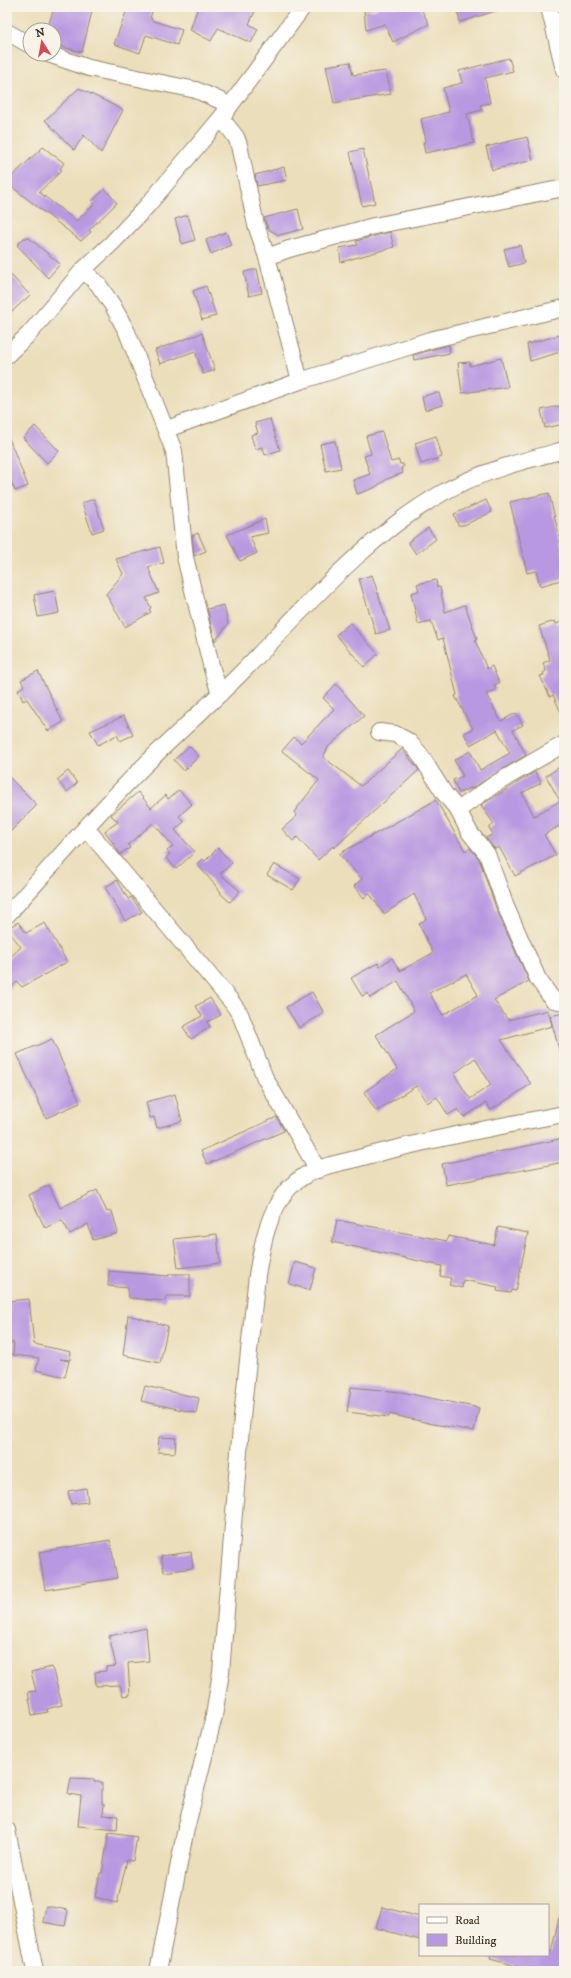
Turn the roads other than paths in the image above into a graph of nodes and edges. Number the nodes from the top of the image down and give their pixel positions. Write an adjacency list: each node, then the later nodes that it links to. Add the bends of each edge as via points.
1 (303, 7): 7 (street)
2 (549, 7): 6 (street)
3 (7, 32): 4 (street)
4 (22, 40)
5 (62, 59): 7 (street, via 89,68 196,90)
6 (564, 70)
7 (230, 105): 8 (street)
8 (221, 118): 10 (street, via 239,145 256,225); 11 (street, via 147,206)
9 (564, 188): 10 (street, via 374,226 295,247)
10 (268, 258): 14 (street)
11 (83, 270): 13 (street, via 38,324); 15 (street, via 98,284 127,332)
12 (564, 308): 14 (street, via 430,340)
13 (7, 355)
14 (300, 381): 15 (street)
15 (167, 429): 17 (street, via 174,451 185,557)
16 (564, 450): 17 (street, via 525,460 465,482 442,493 388,528 361,550)
17 (220, 694): 21 (street, via 151,759)
18 (379, 732): 20 (street, via 395,734 408,741)
19 (564, 744): 20 (street, via 495,784)
20 (458, 810): 23 (street, via 470,833 486,854 538,979 553,1000)
21 (86, 828): 22 (street); 25 (street, via 155,908 240,1014 265,1078)
22 (7, 915)
23 (564, 1002)
24 (564, 1114): 25 (street, via 393,1149)
25 (318, 1170): 28 (street, via 294,1184 278,1203 269,1221 261,1251 241,1427 221,1672 214,1716 185,1833)
26 (7, 1830): 27 (street)
27 (35, 1971)
28 (158, 1971)

